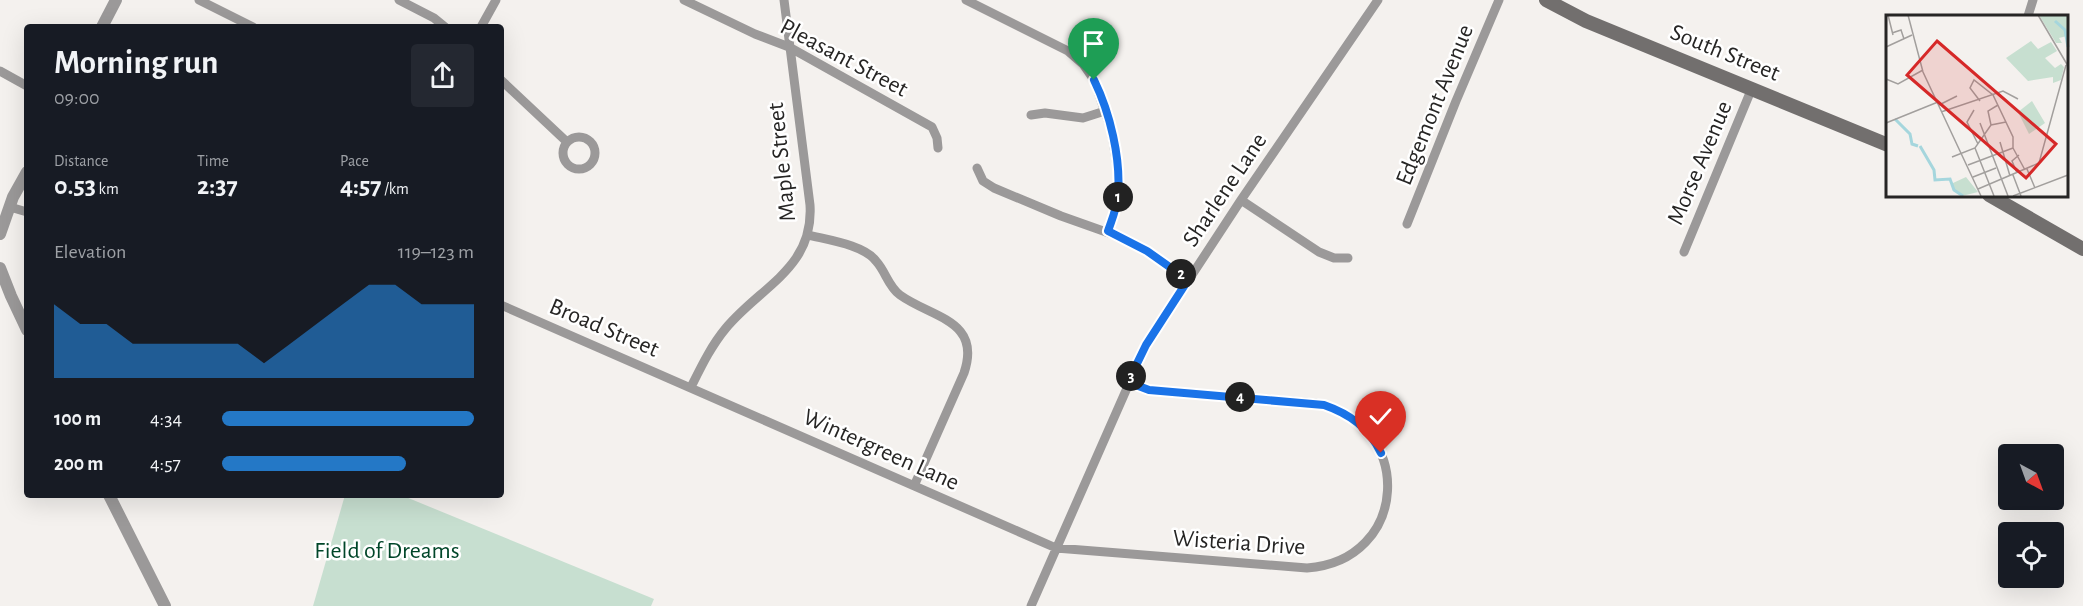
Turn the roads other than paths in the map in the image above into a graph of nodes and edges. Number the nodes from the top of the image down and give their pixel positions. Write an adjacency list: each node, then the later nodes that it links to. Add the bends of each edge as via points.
1 (116, 0): 13 (street)
2 (199, 0): 14 (street)
3 (399, 0): 15 (street)
4 (496, 0): 16 (street)
5 (684, 0): 17 (street, Pleasant Street)
6 (784, 0): 17 (street, Maple Street)
7 (966, 0): 22 (street, via 1075,57 1094,80)
8 (1378, 0): 30 (street, Sharlene Lane)
9 (1499, 0): 33 (street, Edgemont Avenue)
10 (2033, 0): 12 (street)
11 (1549, 1): 21 (main road, South Street, via 1587,21)
12 (2028, 15)
13 (104, 24)
14 (247, 24)
15 (441, 24)
16 (483, 24)
17 (789, 47): 26 (street, Pleasant Street, via 932,127); 36 (street, Maple Street, via 810,205)
18 (0, 71): 20 (street)
19 (504, 83): 24 (street)
20 (24, 84)
21 (1752, 88): 25 (main road, South Street); 38 (street, Morse Avenue)
22 (1105, 111): 23 (street, via 1083,117); 34 (street, via 1114,142 1118,182 1117,203)
23 (1031, 115)
24 (567, 142)
25 (1886, 144)
26 (938, 148)
27 (977, 168): 34 (street, via 983,181 994,188)
28 (24, 177): 31 (street)
29 (1991, 196): 37 (main road)
30 (1241, 200): 39 (street, via 1319,252); 41 (street, Sharlene Lane)
31 (10, 207): 32 (street); 35 (street)
32 (24, 211)
33 (1407, 224)
34 (1108, 231): 41 (street, via 1147,251)
35 (0, 234)
36 (808, 235): 45 (street, Maple Street, via 789,268 725,329); 46 (street, via 865,252 876,261 897,293 954,324 966,338 969,355 964,373)
37 (2083, 249)
38 (1684, 252)
39 (1348, 258)
40 (0, 268): 43 (street)
41 (1188, 280): 44 (street, Sharlene Lane, via 1146,345)
42 (504, 306): 45 (street, Broad Street)
43 (24, 324)
44 (1128, 382): 48 (street, Sharlene Lane); 48 (street, Wisteria Drive, via 1149,390 1315,403 1350,416 1372,437 1384,463 1388,491 1380,521 1369,539 1354,552 1317,568)
45 (691, 387): 46 (street, Wintergreen Lane)
46 (914, 486): 48 (street, Wintergreen Lane)
47 (111, 498): 49 (street)
48 (1056, 548): 50 (street, Sharlene Lane)
49 (165, 606)
50 (1030, 606)

